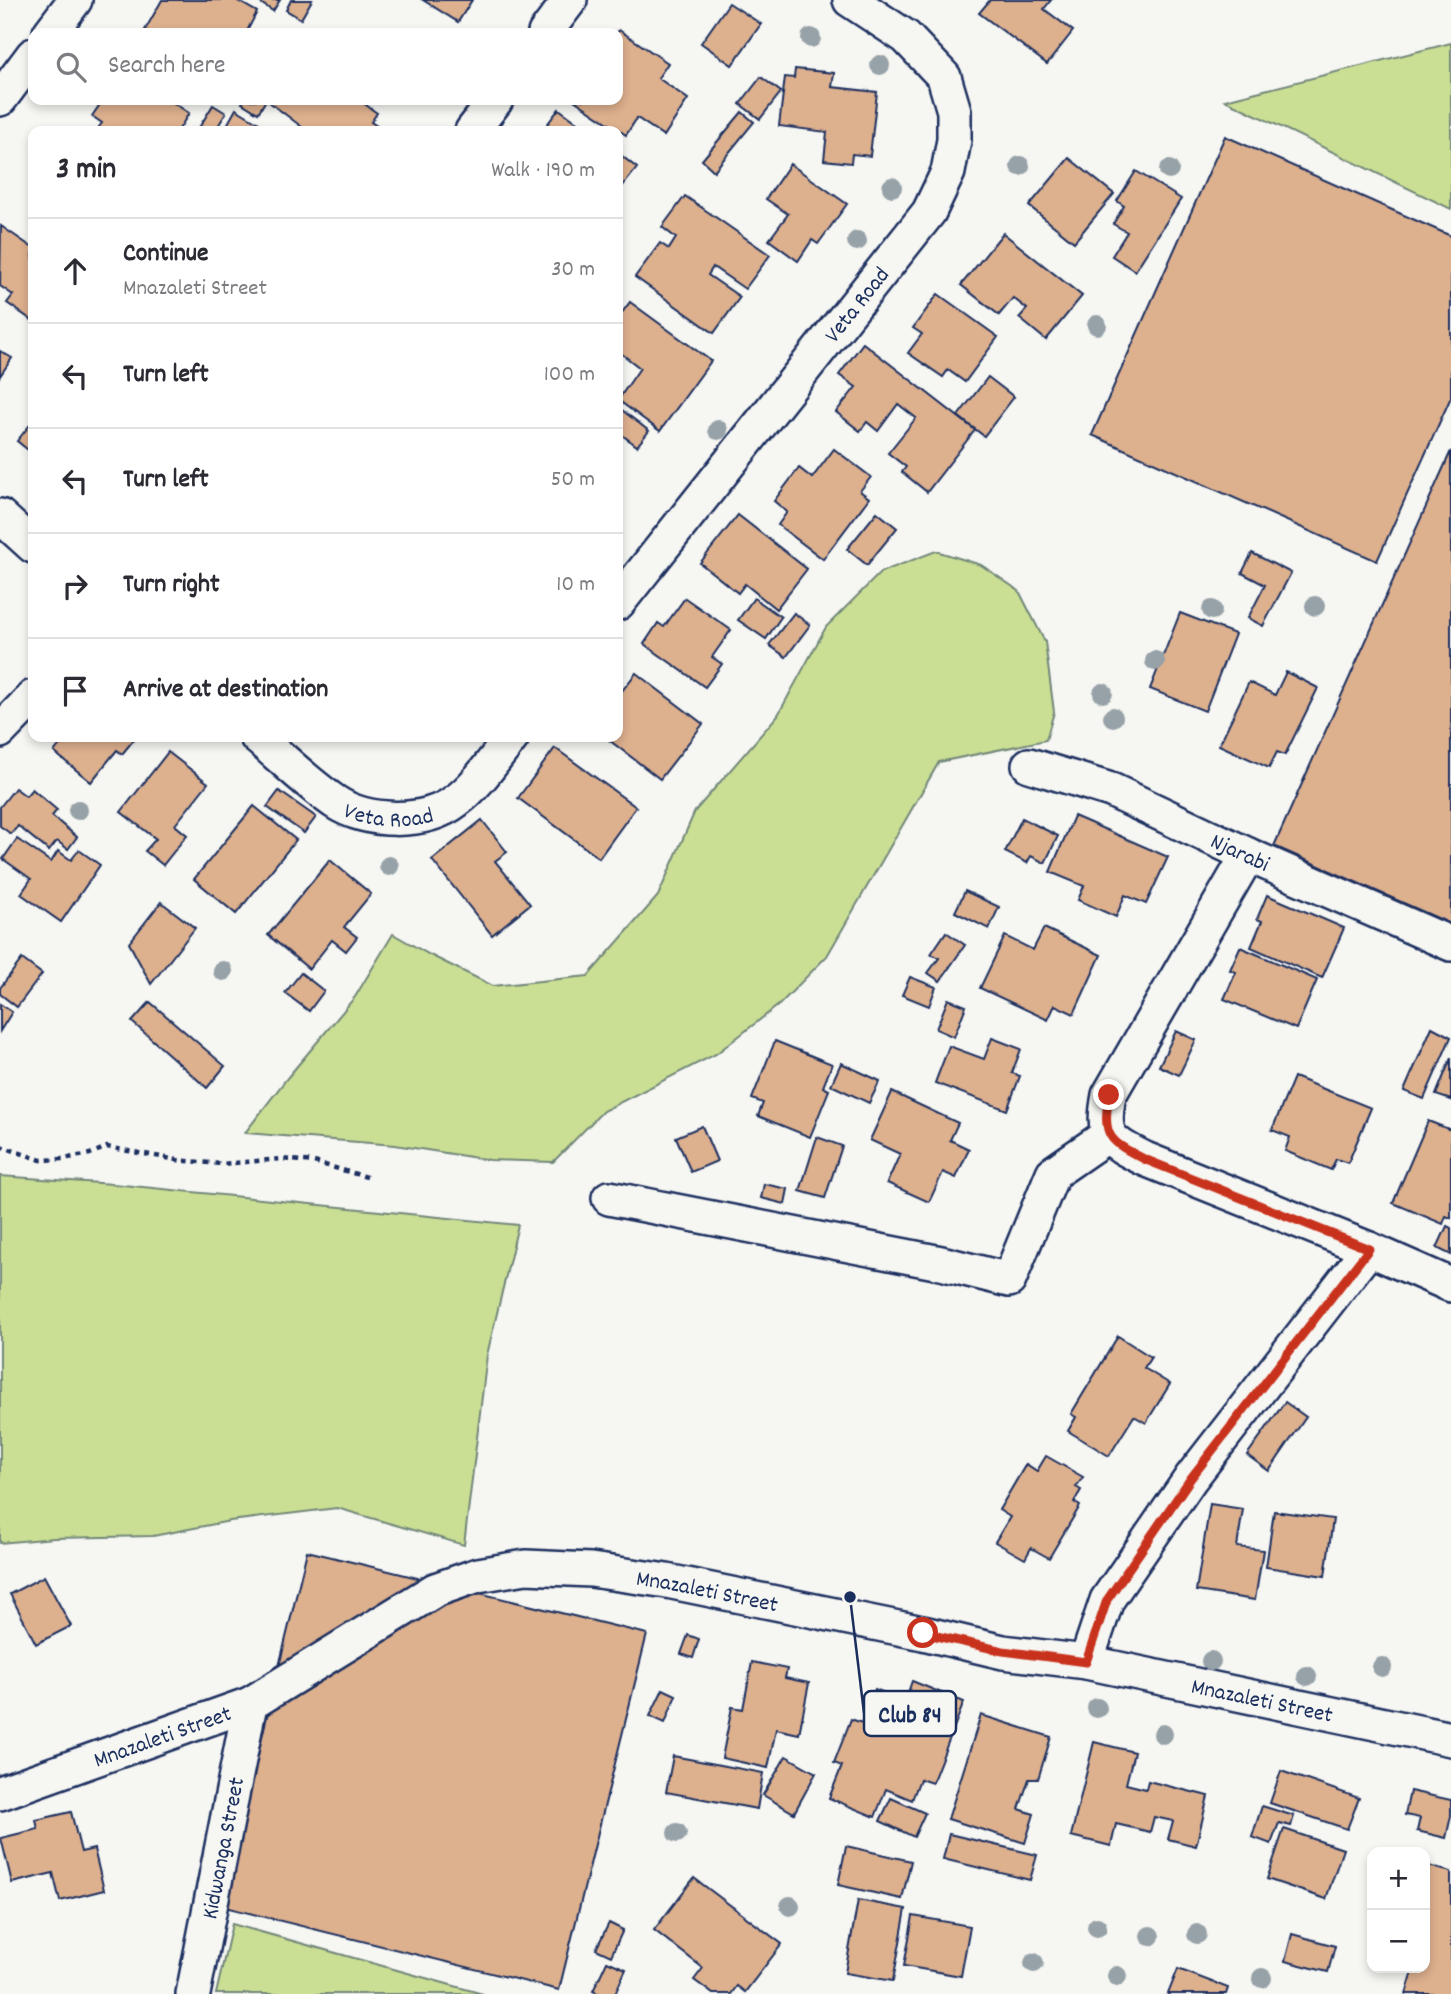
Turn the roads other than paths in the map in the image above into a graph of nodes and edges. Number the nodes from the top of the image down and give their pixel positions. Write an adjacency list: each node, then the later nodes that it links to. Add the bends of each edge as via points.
1 (75, 0): 4 (street)
2 (570, 0): 5 (street)
3 (850, 0): 12 (street, Veta Road, via 906,37 944,77 954,111 948,172 929,212)
4 (54, 28)
5 (549, 28)
6 (28, 62): 7 (street)
7 (0, 99)
8 (492, 105): 9 (street)
9 (476, 126)
10 (0, 516): 11 (street)
11 (28, 541)
12 (623, 597)
13 (28, 702): 14 (street)
14 (0, 731)
15 (263, 742): 16 (street, Veta Road, via 336,803 370,816 396,819 438,812 456,802)
16 (508, 742)
17 (1029, 765): 18 (street, Njarabi, via 1111,790)
18 (1248, 855): 19 (street, Njarabi); 20 (street, via 1109,1095)
19 (1451, 944)
20 (1108, 1135): 21 (street, via 1052,1173 1009,1280); 22 (street, via 1144,1159)
21 (609, 1198)
22 (1369, 1249): 23 (street); 24 (street, via 1191,1478 1107,1600)
23 (1451, 1285)
24 (1086, 1662): 25 (street, Mnazaleti Street, via 1003,1651 667,1581 526,1567 478,1575 435,1590); 26 (street, Mnazaleti Street)
25 (250, 1704): 27 (street, Mnazaleti Street); 28 (street, Kidwanga Street)
26 (1451, 1739)
27 (0, 1793)
28 (192, 1994)

